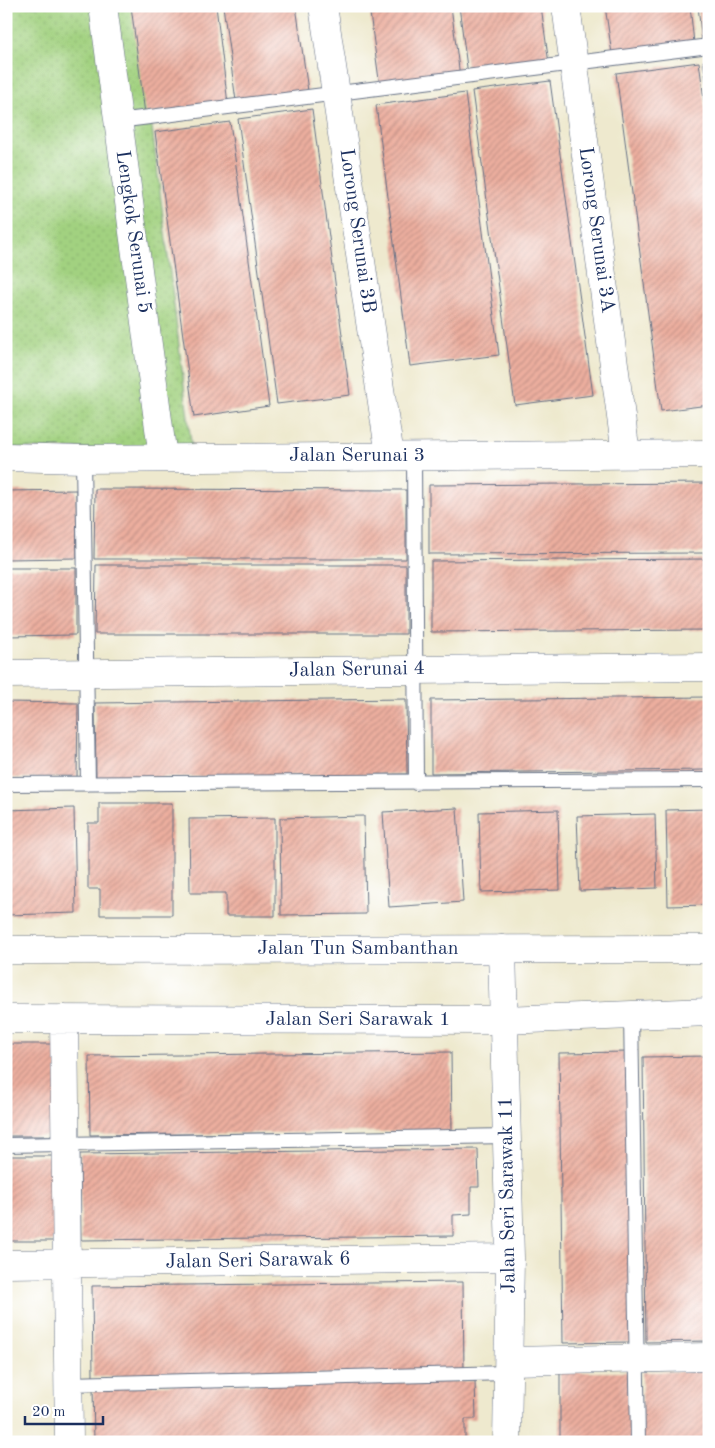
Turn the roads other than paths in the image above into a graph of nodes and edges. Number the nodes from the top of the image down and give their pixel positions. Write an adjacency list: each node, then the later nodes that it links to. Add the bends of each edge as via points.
1 (103, 6): 7 (street, Lengkok Serunai 5)
2 (323, 6): 6 (street, Lorong Serunai 3B)
3 (566, 6): 5 (street, Lorong Serunai 3A)
4 (709, 46): 5 (lane)
5 (573, 63): 6 (lane); 8 (street, Lorong Serunai 3A)
6 (336, 93): 7 (lane); 10 (street, Lorong Serunai 3B)
7 (118, 122): 12 (street, Lengkok Serunai 5)
8 (626, 454): 9 (street, Jalan Serunai 3); 10 (street, Jalan Serunai 3)
9 (709, 454)
10 (402, 456): 12 (street, Jalan Serunai 3); 15 (lane)
11 (6, 458): 13 (street, Jalan Serunai 3)
12 (163, 458): 13 (street, Jalan Serunai 3)
13 (83, 459): 16 (lane)
14 (709, 668): 15 (street, Jalan Serunai 4)
15 (416, 670): 16 (street, Jalan Serunai 4); 19 (lane)
16 (86, 673): 17 (street, Jalan Serunai 4); 21 (lane)
17 (6, 674)
18 (709, 780): 19 (lane)
19 (416, 782): 21 (lane)
20 (6, 784): 21 (lane)
21 (88, 784)
22 (502, 948): 23 (street, Jalan Tun Sambanthan); 24 (street, Jalan Tun Sambanthan); 29 (street, Jalan Seri Sarawak 11)
23 (709, 949)
24 (6, 950)
25 (709, 1012): 26 (street, Jalan Seri Sarawak 1)
26 (631, 1015): 29 (street, Jalan Seri Sarawak 1); 37 (lane)
27 (6, 1019): 28 (street, Jalan Seri Sarawak 1)
28 (64, 1019): 29 (street, Jalan Seri Sarawak 1); 32 (street)
29 (504, 1020): 30 (street, Jalan Seri Sarawak 11)
30 (507, 1136): 32 (lane); 33 (street, Jalan Seri Sarawak 11)
31 (6, 1144): 32 (lane)
32 (66, 1144): 34 (street)
33 (510, 1258): 34 (street, Jalan Seri Sarawak 6); 38 (street, Jalan Seri Sarawak 11)
34 (66, 1263): 35 (street, Jalan Seri Sarawak 6); 39 (street)
35 (6, 1264)
36 (709, 1357): 37 (street)
37 (637, 1359): 38 (street); 42 (lane)
38 (508, 1367): 39 (lane); 41 (street, Jalan Seri Sarawak 11)
39 (68, 1384): 40 (street)
40 (69, 1442)
41 (507, 1442)
42 (638, 1442)

